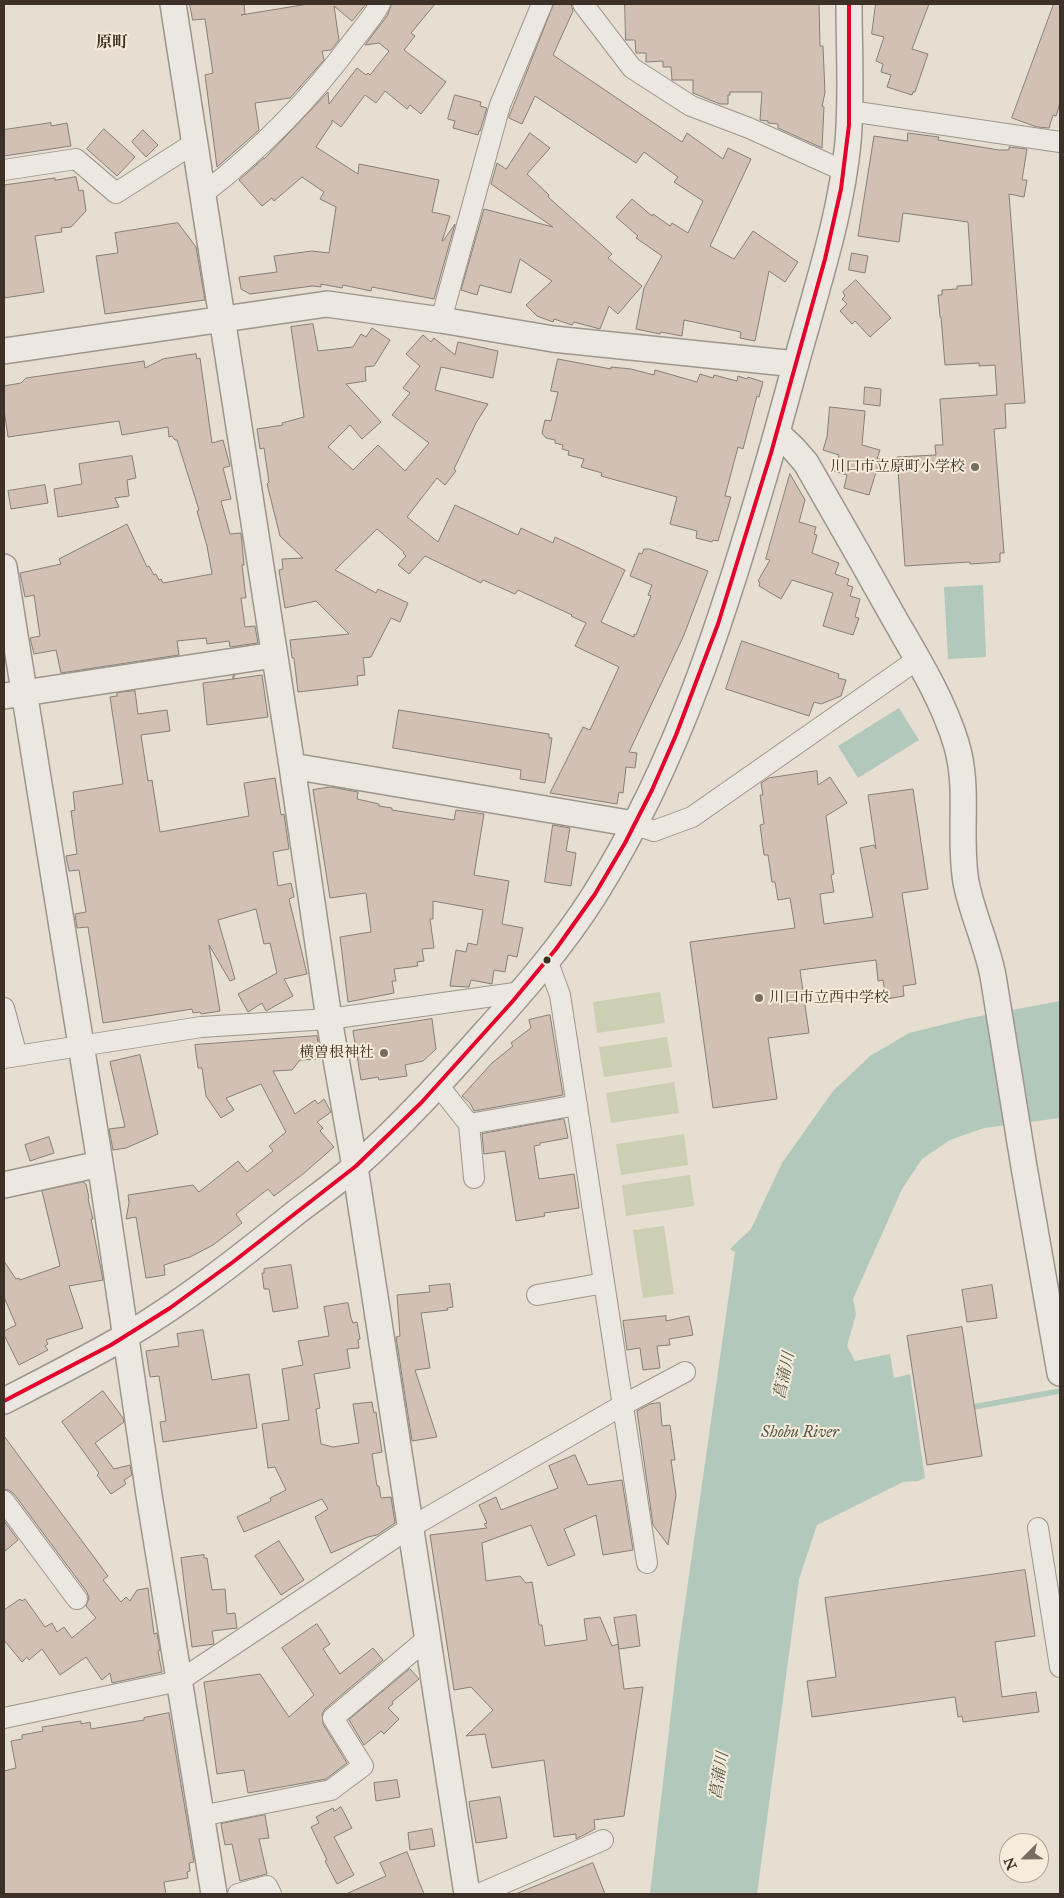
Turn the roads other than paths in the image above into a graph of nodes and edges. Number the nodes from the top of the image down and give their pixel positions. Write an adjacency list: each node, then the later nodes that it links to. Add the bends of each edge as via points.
1 (173, 4): 7 (street)
2 (380, 4): 11 (street, via 331,70 273,134)
3 (542, 4): 13 (street, via 500,105)
4 (583, 4): 10 (street, via 632,68 690,106 749,128)
5 (849, 4): 6 (street)
6 (850, 111): 8 (street); 10 (street)
7 (196, 142): 9 (street, via 116,193 76,159); 11 (street)
8 (1060, 142)
9 (4, 170)
10 (844, 171): 15 (street, via 835,222)
11 (204, 193): 12 (street)
12 (223, 318): 13 (street, via 327,304); 14 (street); 18 (street)
13 (441, 320): 15 (street, via 553,339)
14 (4, 351)
15 (796, 364): 16 (street)
16 (777, 433): 19 (street, via 806,463); 22 (street, via 708,655 684,720)
17 (4, 571): 20 (street)
18 (274, 655): 20 (street); 21 (street)
19 (918, 659): 22 (street, via 692,817 654,831); 40 (street, via 942,704 963,768 966,880 993,976)
20 (14, 694): 27 (street)
21 (292, 766): 22 (street); 26 (street)
22 (634, 824): 23 (street, via 594,895)
23 (547, 960): 24 (street); 30 (street, via 560,995)
24 (522, 992): 26 (street); 29 (street)
25 (4, 1008): 28 (street)
26 (329, 1019): 27 (street, via 201,1027); 33 (street)
27 (82, 1045): 28 (street); 32 (street)
28 (11, 1057)
29 (438, 1085): 31 (street); 33 (street)
30 (577, 1106): 31 (street); 36 (street)
31 (469, 1124): 34 (street)
32 (100, 1164): 35 (street); 38 (street)
33 (355, 1167): 38 (street, via 223,1269); 44 (street)
34 (474, 1178)
35 (4, 1186)
36 (604, 1283): 37 (street); 42 (street)
37 (537, 1295)
38 (126, 1335): 41 (street); 50 (street)
39 (685, 1372): 42 (street)
40 (1060, 1373)
41 (4, 1401)
42 (623, 1405): 44 (street); 46 (street)
43 (4, 1501): 47 (street)
44 (411, 1527): 48 (street); 50 (street)
45 (1038, 1528): 49 (street)
46 (647, 1563)
47 (77, 1599)
48 (428, 1638): 52 (street, via 333,1718 363,1766 331,1790); 57 (street)
49 (1060, 1667)
50 (179, 1681): 51 (street); 52 (street)
51 (4, 1718)
52 (201, 1816): 54 (street)
53 (604, 1840): 58 (street)
54 (214, 1894)
55 (238, 1894): 56 (street, via 267,1886)
56 (271, 1894)
57 (467, 1894)
58 (479, 1894)

